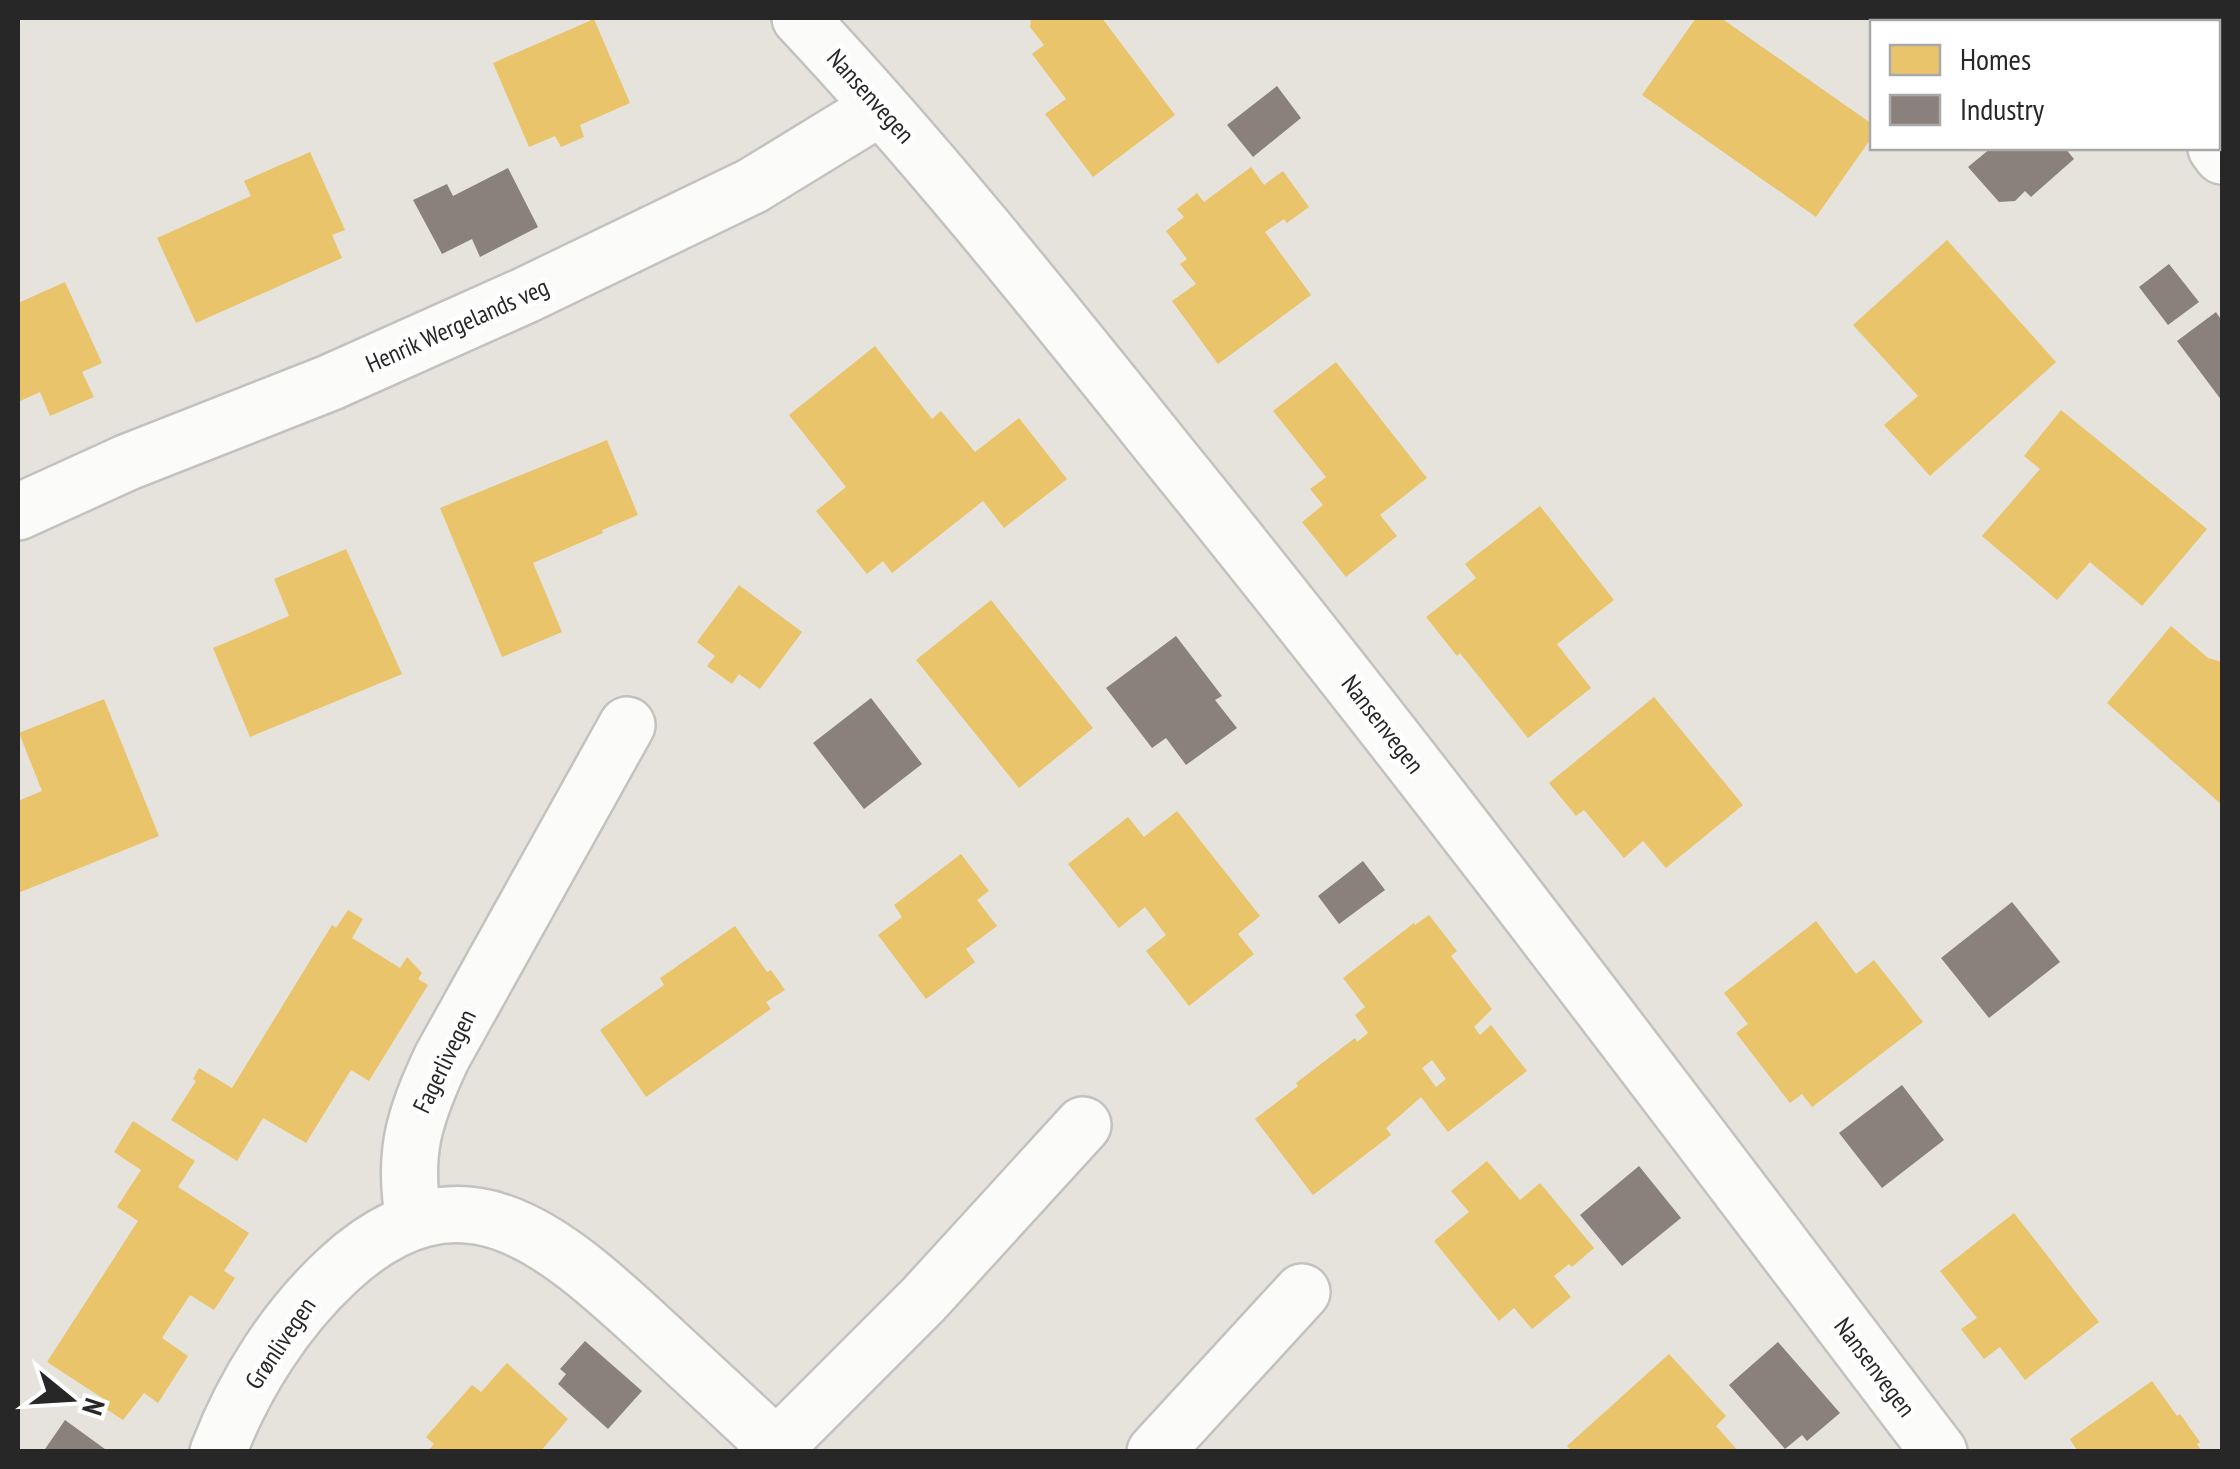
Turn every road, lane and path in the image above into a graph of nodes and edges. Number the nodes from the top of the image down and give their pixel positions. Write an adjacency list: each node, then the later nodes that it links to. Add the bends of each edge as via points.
1 (800, 18): 2 (street, Nansenvegen)
2 (882, 107): 3 (street, Henrik Wergelands veg, via 752,186 526,296); 11 (street, Nansenvegen, via 1026,275 1322,645)
3 (18, 512)
4 (626, 725): 6 (street, Fagerlivegen, via 417,1112 410,1149)
5 (1084, 1125): 8 (street)
6 (414, 1221): 8 (street, via 436,1214 473,1216 541,1240 580,1265); 9 (street, Grønlivegen, via 364,1246 314,1292 279,1335 230,1418)
7 (1302, 1292): 10 (street)
8 (780, 1449)
9 (218, 1452)
10 (1155, 1452)
11 (1940, 1452)

